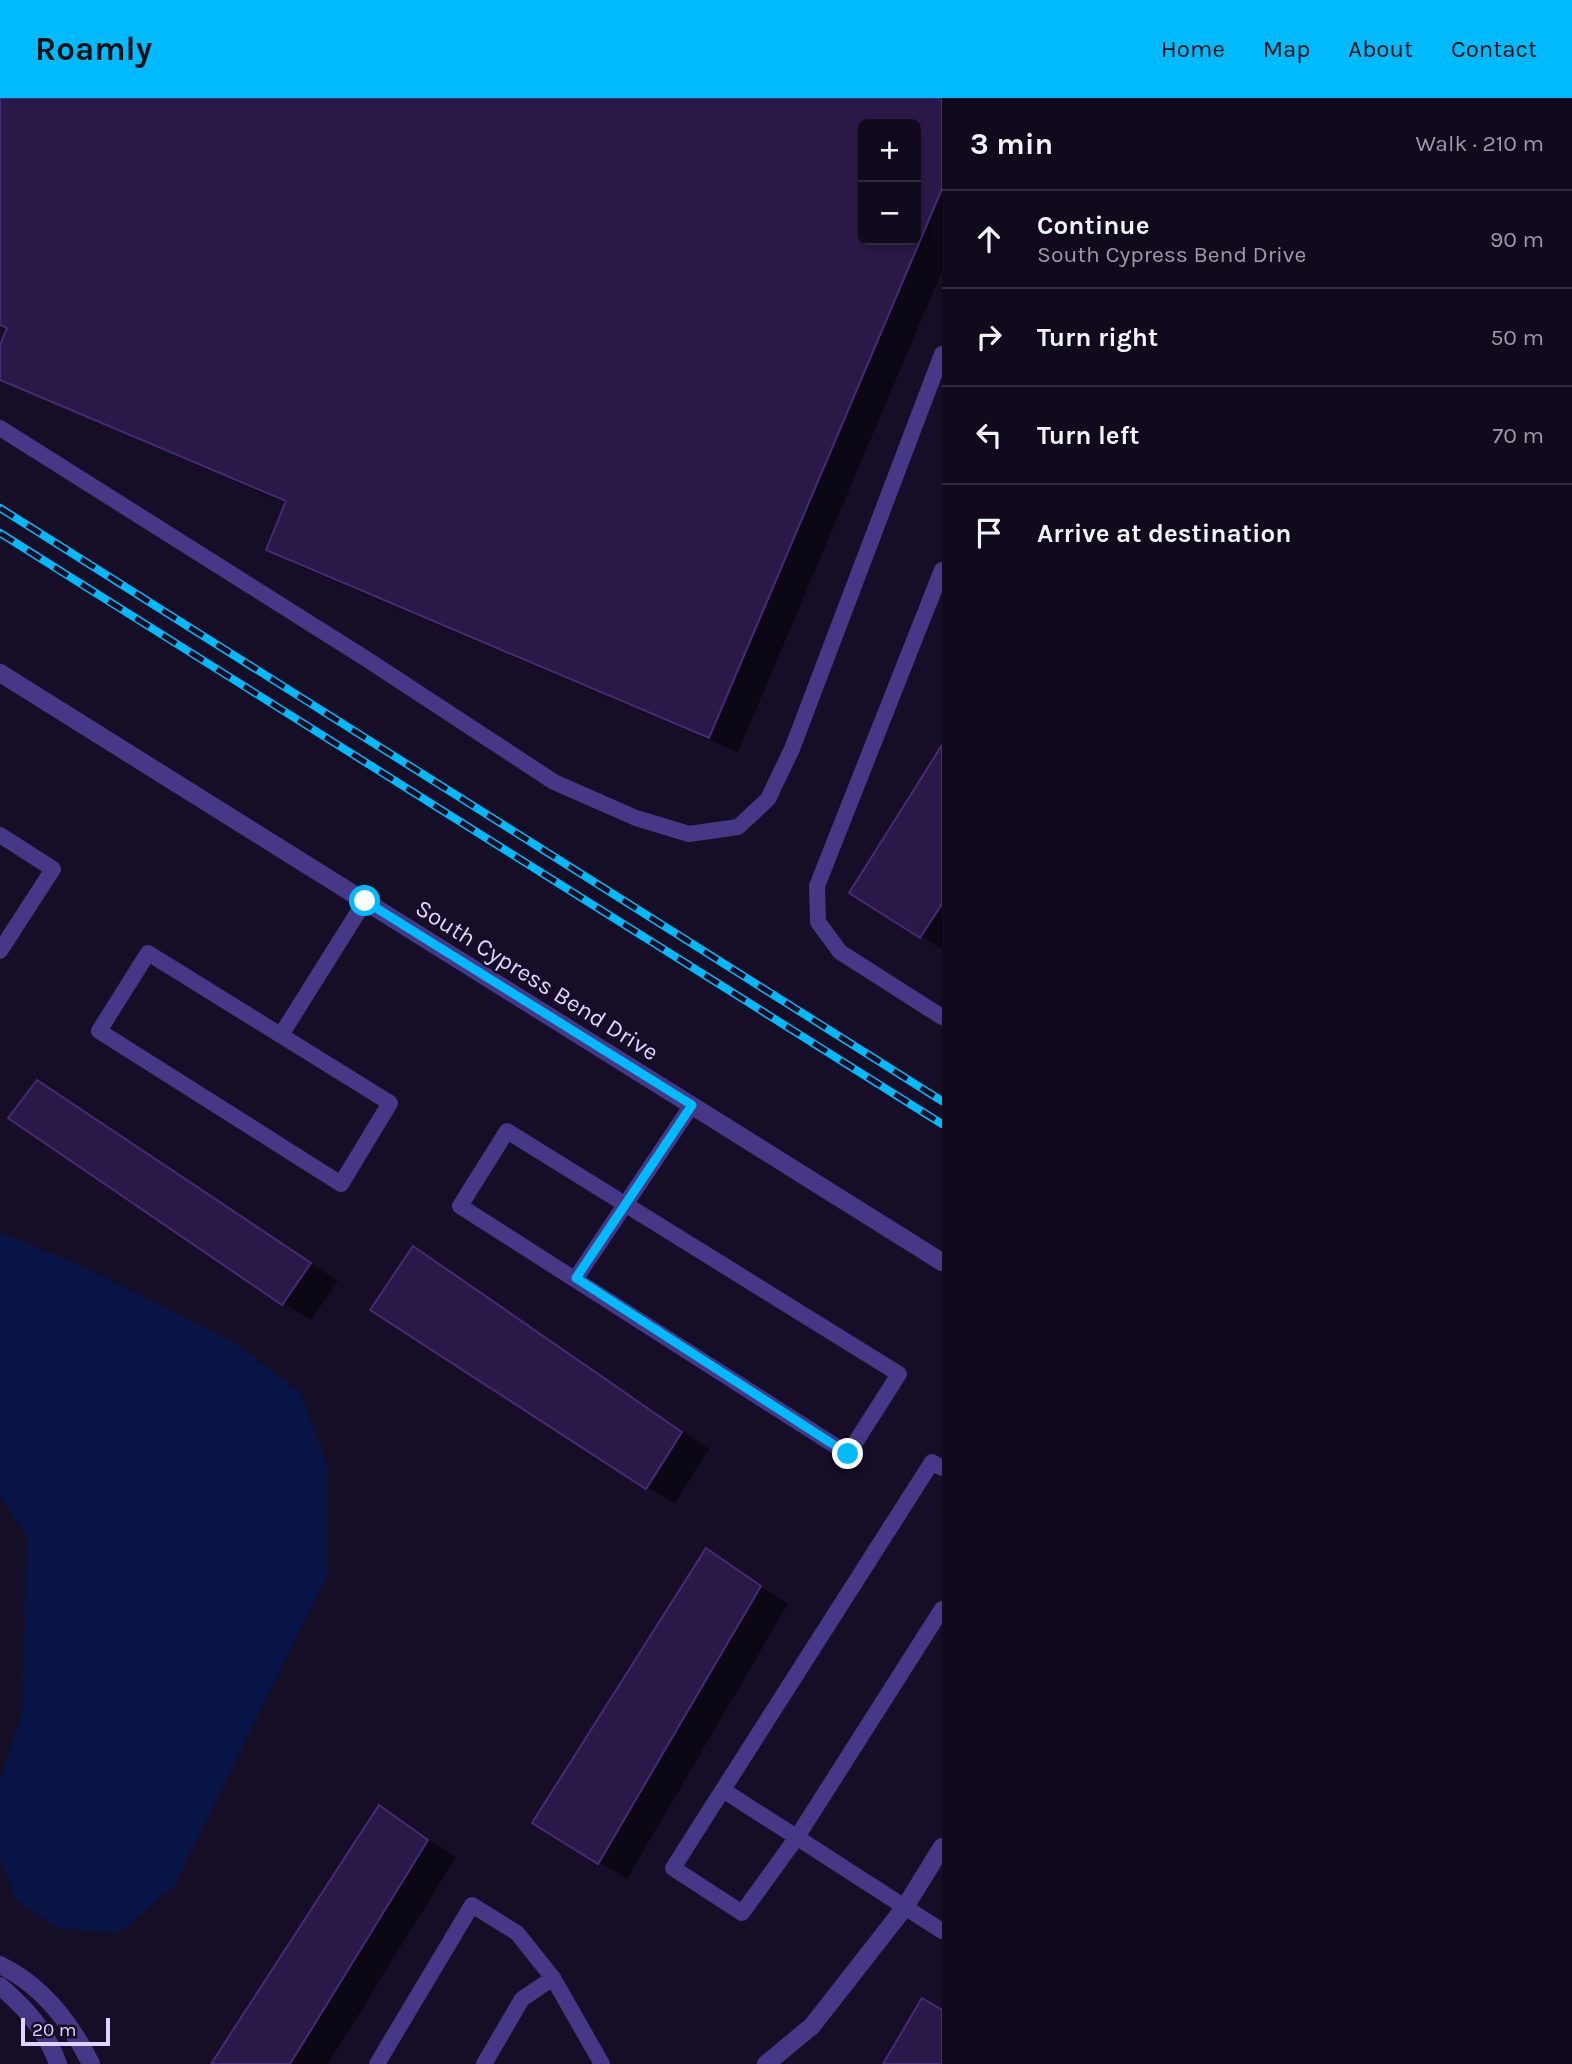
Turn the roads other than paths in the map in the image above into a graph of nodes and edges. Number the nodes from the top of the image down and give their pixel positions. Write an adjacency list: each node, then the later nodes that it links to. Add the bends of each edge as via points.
1 (942, 354): 2 (lane, via 792,749 768,799 738,827 690,834 636,818 554,782)
2 (0, 428)
3 (942, 570): 8 (lane, via 817,886 818,922 840,953)
4 (0, 673): 6 (street, South Cypress Bend Drive)
5 (0, 835): 7 (lane, via 53,869)
6 (365, 901): 9 (lane); 10 (street, South Cypress Bend Drive)
7 (0, 951)
8 (942, 1017)
9 (281, 1035): 9 (lane, via 390,1103 341,1184 99,1031 148,953)
10 (692, 1105): 11 (lane); 12 (street, South Cypress Bend Drive)
11 (626, 1204): 13 (lane); 13 (lane, via 507,1131 460,1206); 13 (lane, via 899,1374 848,1454)
12 (942, 1262)
13 (576, 1278)
14 (942, 1468): 16 (lane, via 932,1462)
15 (942, 1609): 17 (lane)
16 (723, 1790): 17 (lane); 17 (lane, via 673,1868 742,1913)
17 (797, 1837): 19 (lane)
18 (942, 1847): 19 (street)
19 (905, 1907): 20 (lane); 29 (street, via 812,2026)
20 (942, 1931)
21 (0, 1965): 25 (street, via 35,1987 63,2017)
22 (553, 1978): 26 (lane, via 517,1933 472,1905); 27 (lane, via 522,1999); 28 (lane)
23 (0, 1986): 24 (street, via 23,2006 51,2042)
24 (58, 2064)
25 (91, 2064)
26 (377, 2064)
27 (484, 2064)
28 (602, 2064)
29 (766, 2064)

